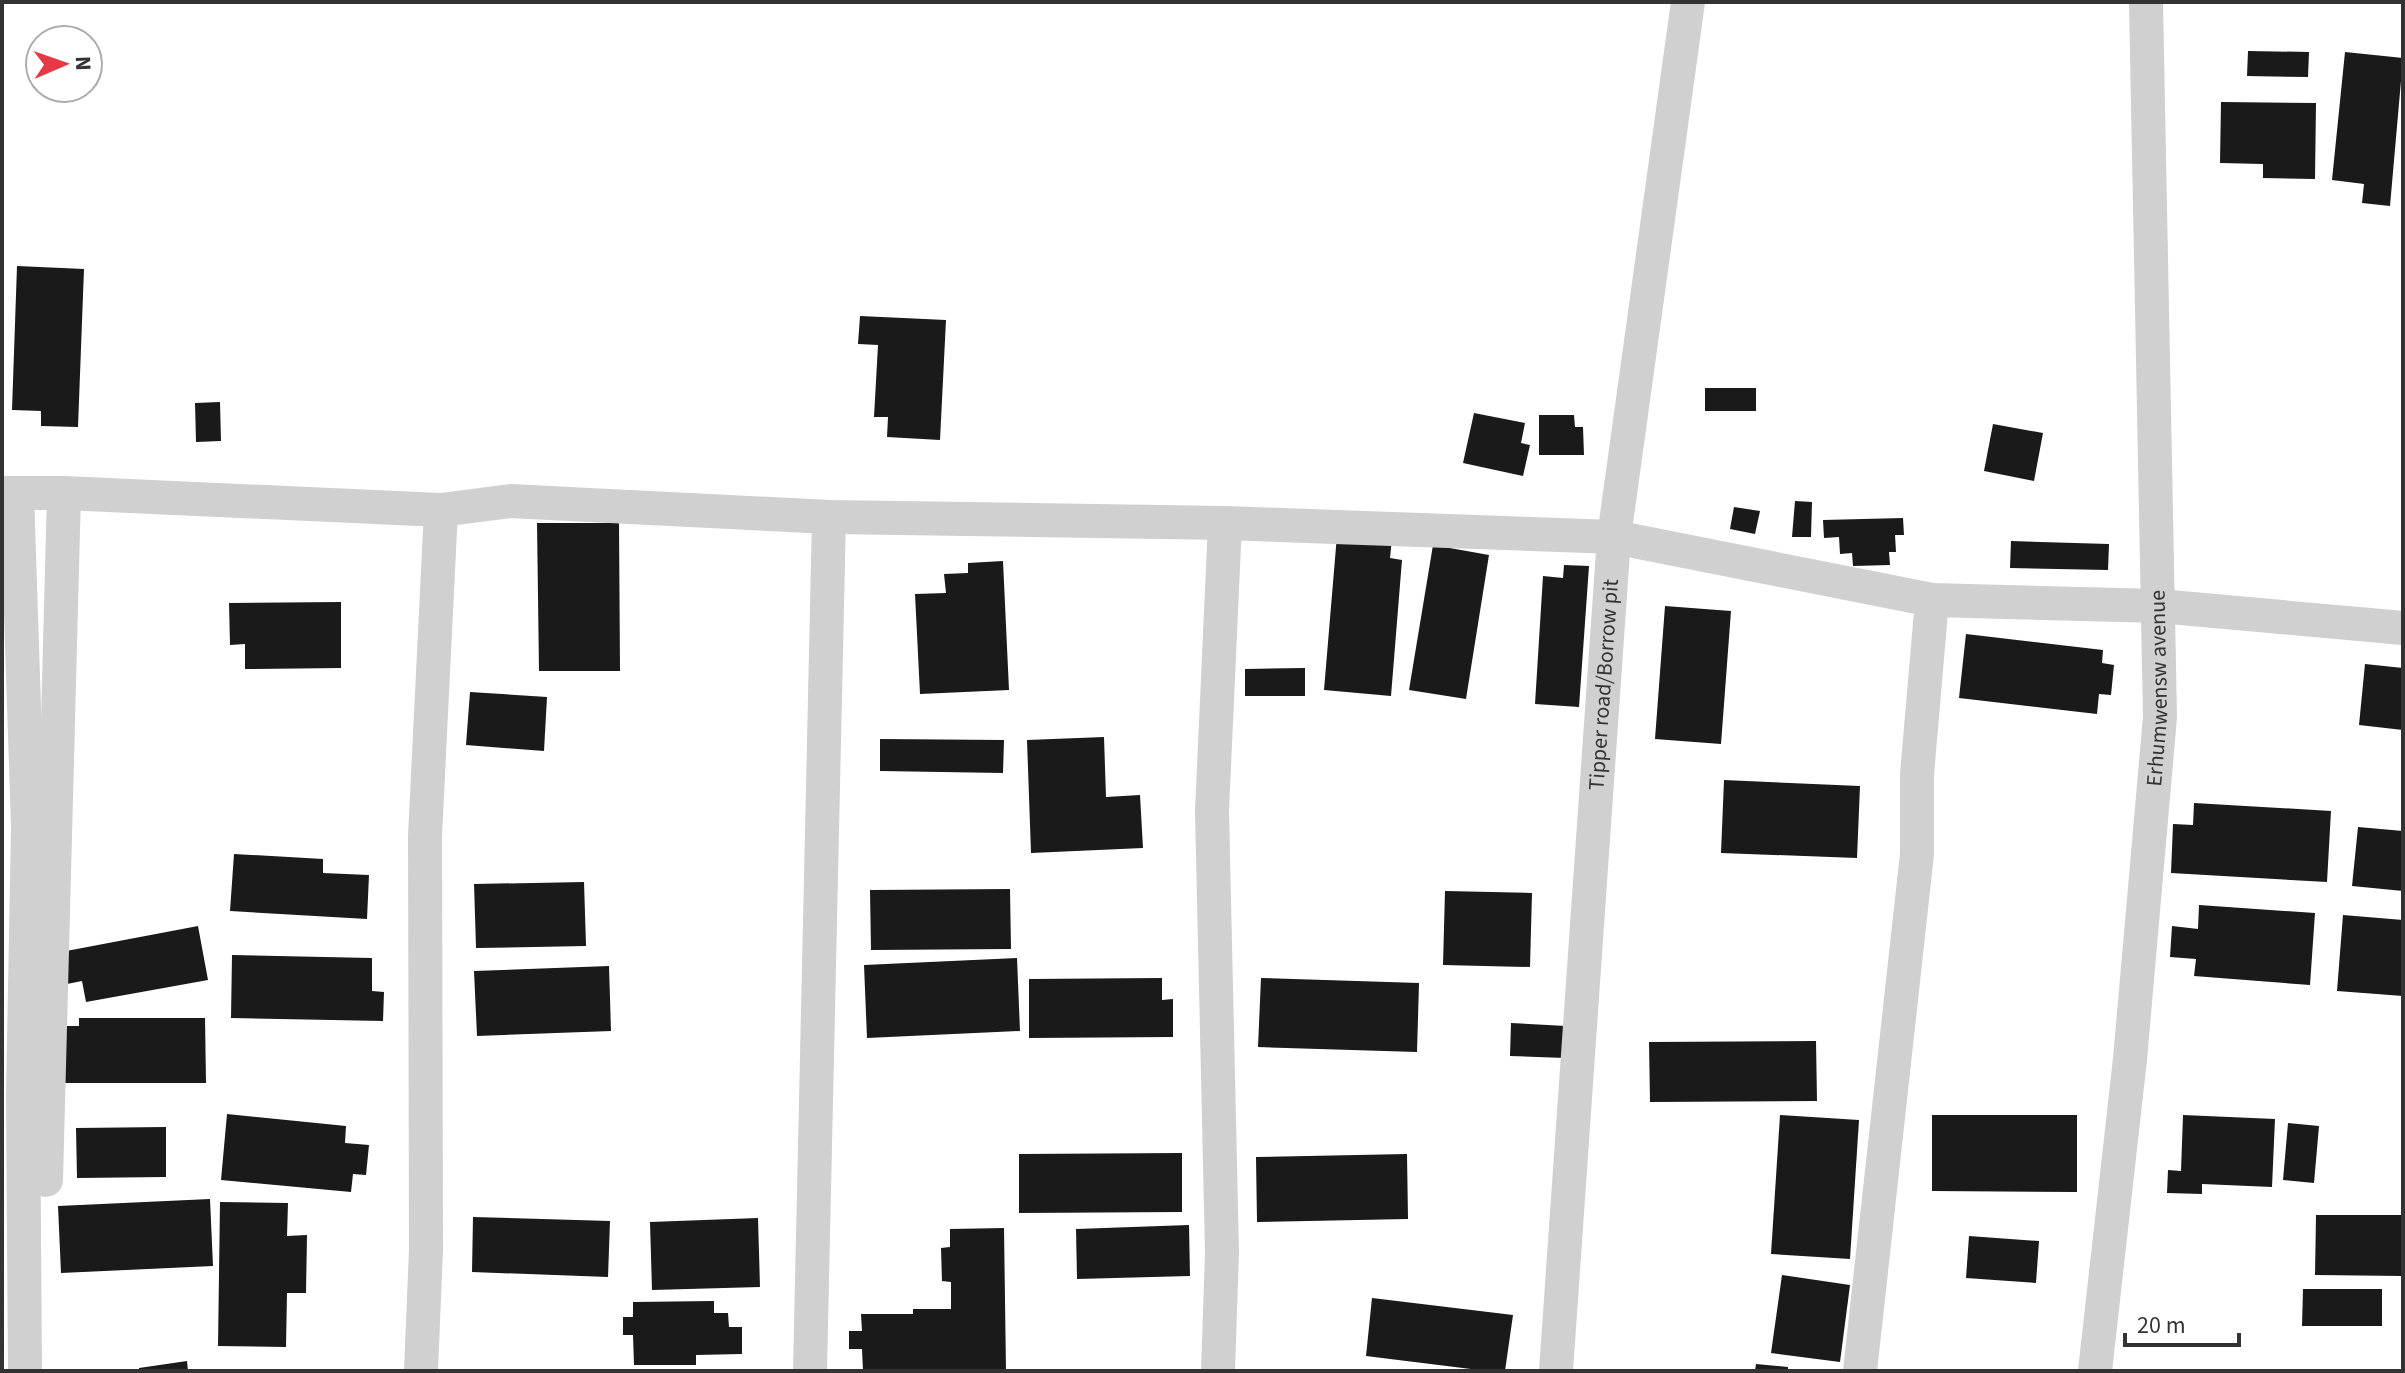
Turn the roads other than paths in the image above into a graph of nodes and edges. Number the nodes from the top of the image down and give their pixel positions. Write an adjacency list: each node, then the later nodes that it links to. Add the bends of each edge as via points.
1 (1688, 2): 8 (street, Tipper road/Borrow pit)
2 (2146, 2): 10 (street, Erhumwensw avenue)
3 (9, 493): 4 (street); 12 (street, via 28,827)
4 (64, 493): 5 (street); 13 (street)
5 (441, 510): 6 (street, via 510,501); 14 (street)
6 (829, 517): 7 (street); 15 (street)
7 (1225, 523): 8 (street); 16 (street, via 1212,811 1222,1252)
8 (1614, 537): 9 (street); 17 (street, Tipper road/Borrow pit)
9 (1932, 600): 10 (street); 18 (street, via 1917,774 1917,854)
10 (2159, 606): 11 (street); 19 (street, Erhumwensw avenue, via 2160,717)
11 (2403, 628)
12 (25, 1371)
13 (41, 1371)
14 (421, 1371)
15 (810, 1371)
16 (1218, 1371)
17 (1556, 1371)
18 (1860, 1371)
19 (2095, 1371)

